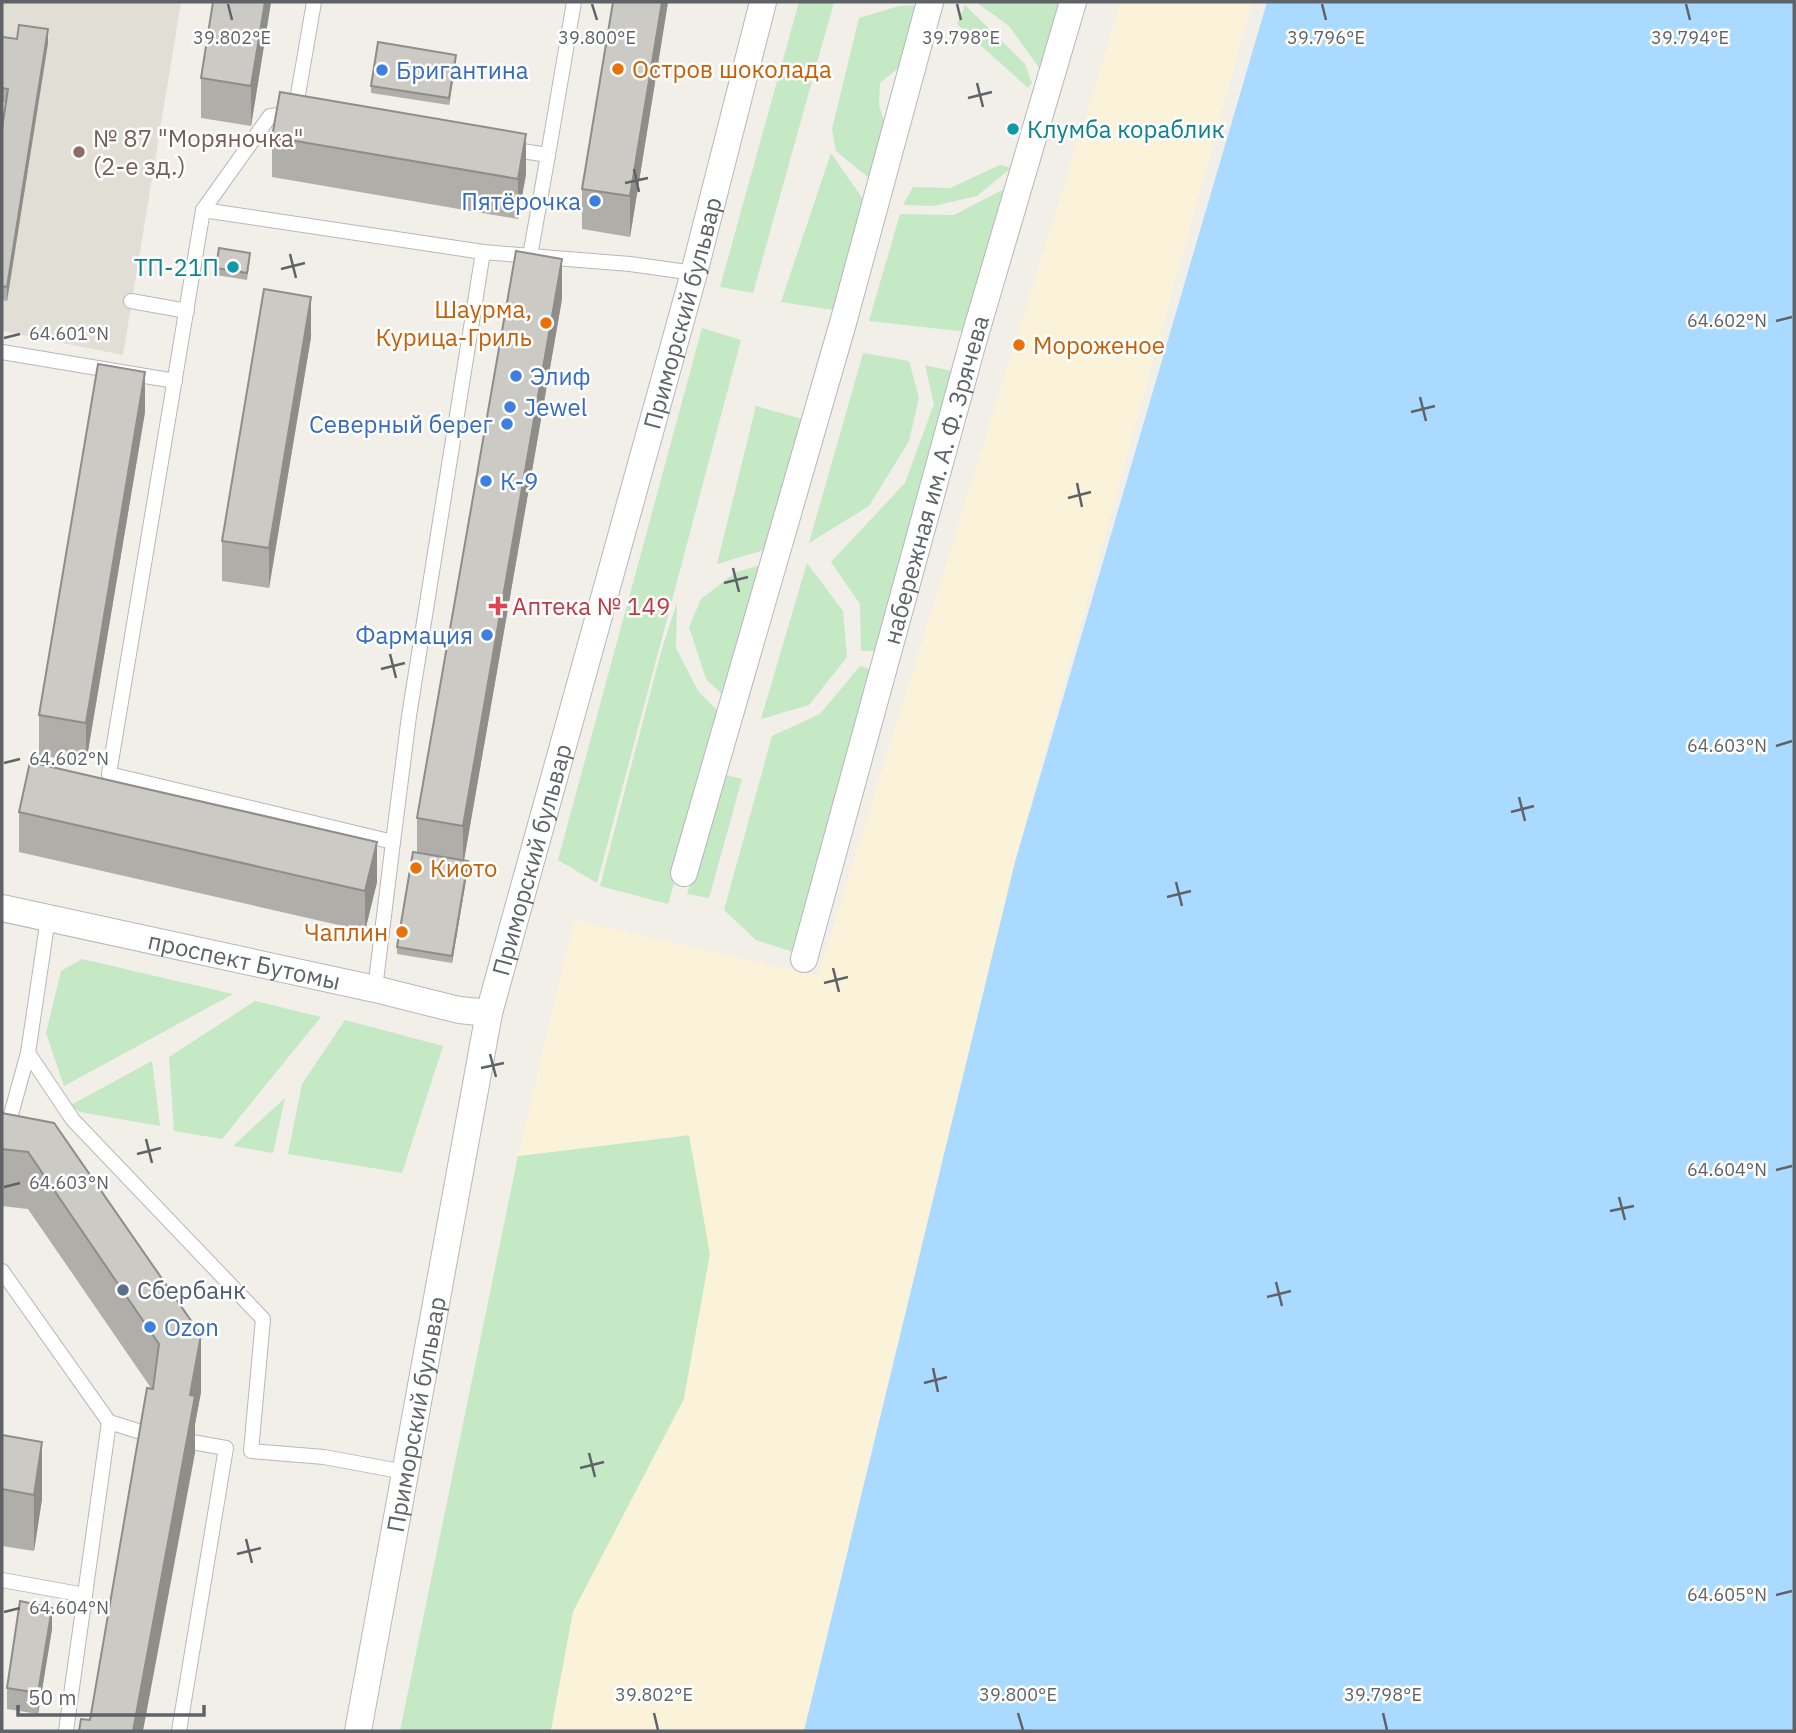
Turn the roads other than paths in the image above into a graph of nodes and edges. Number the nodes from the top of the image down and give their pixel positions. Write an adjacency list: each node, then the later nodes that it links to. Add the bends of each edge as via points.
1 (314, 2): 8 (lane, via 301,114 270,116)
2 (574, 2): 7 (lane)
3 (763, 2): 11 (street, Приморский бульвар)
4 (930, 2): 17 (street, via 843,323)
5 (1073, 2): 20 (street, набережная им. А. Ф. Зрячева, via 973,342)
6 (495, 146): 7 (lane)
7 (548, 155): 10 (lane)
8 (203, 210): 9 (lane); 13 (lane)
9 (483, 252): 10 (lane); 16 (lane)
10 (530, 256): 11 (lane)
11 (694, 273): 22 (street, Приморский бульвар)
12 (131, 301): 13 (lane)
13 (187, 311): 15 (lane)
14 (2, 352): 15 (lane)
15 (175, 381): 16 (lane, via 109,774)
16 (393, 842): 21 (lane)
17 (684, 873)
18 (2, 908): 19 (street, проспект Бутомы)
19 (48, 918): 21 (street, проспект Бутомы); 23 (lane)
20 (804, 959)
21 (375, 989): 22 (street, проспект Бутомы)
22 (489, 1013): 32 (street, Приморский бульвар)
23 (28, 1053): 24 (lane); 31 (lane, via 72,1120 263,1318)
24 (5, 1121): 25 (lane)
25 (2, 1147)
26 (2, 1270): 27 (lane)
27 (109, 1422): 28 (lane); 34 (lane)
28 (154, 1436)
29 (192, 1442): 30 (lane)
30 (226, 1448): 31 (lane); 36 (lane)
31 (251, 1451): 32 (lane, via 324,1457)
32 (405, 1472): 37 (street, Приморский бульвар)
33 (2, 1580): 34 (lane)
34 (85, 1595): 35 (lane)
35 (66, 1731)
36 (178, 1731)
37 (358, 1731)

